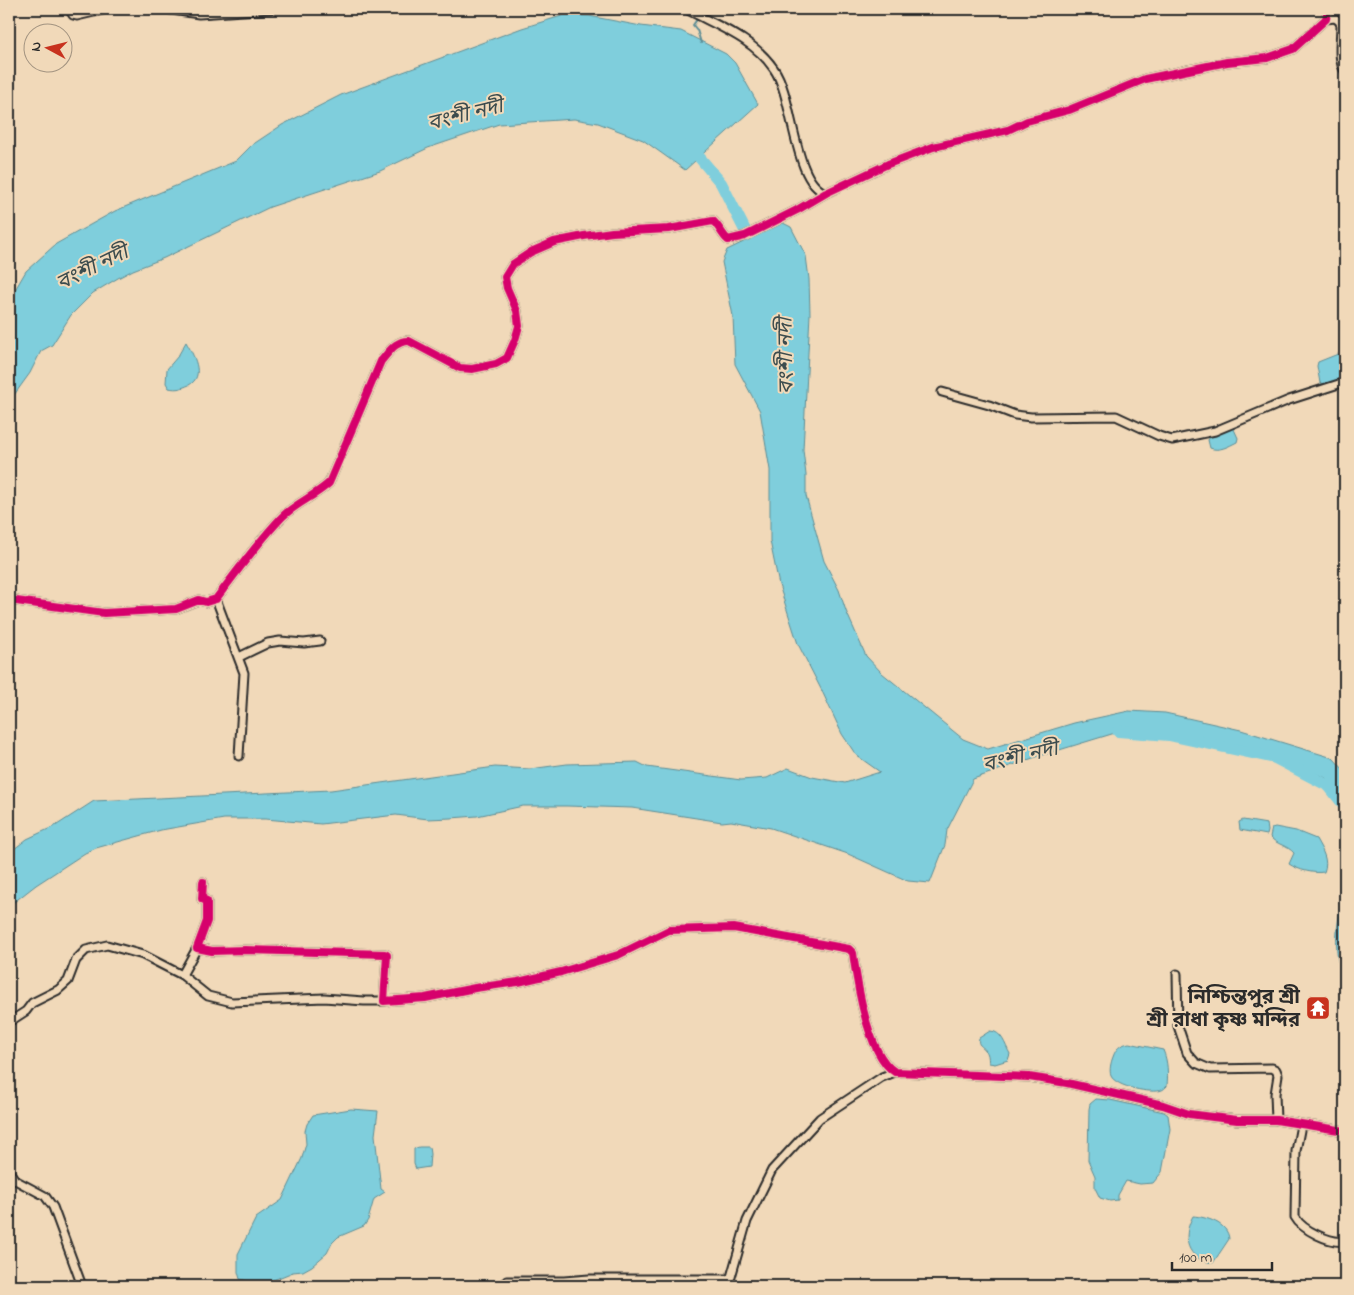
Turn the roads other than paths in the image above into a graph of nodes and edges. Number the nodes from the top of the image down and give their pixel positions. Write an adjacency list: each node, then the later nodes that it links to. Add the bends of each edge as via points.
1 (69, 9): 2 (street, via 77,16)
2 (107, 9)
3 (165, 9): 4 (street, via 199,14)
4 (271, 9)
5 (686, 9): 9 (street, via 750,43 774,68 782,82 808,177 816,188)
6 (1328, 9): 7 (street)
7 (1326, 19): 8 (street, via 1335,18 1341,26 1341,60); 9 (street, via 1293,49 1281,54 1145,79 1069,110 1045,115 1008,130 933,147)
8 (1345, 70)
9 (826, 193): 12 (street, via 748,235 728,240 713,221 669,229 612,232 554,242 531,252 513,264 505,277 519,326 507,358 496,364 460,368 409,341 393,347 381,361 329,483 284,515)
10 (1345, 382): 11 (street, via 1289,400 1215,431 1172,440 1116,416 1015,415)
11 (942, 392)
12 (216, 599): 13 (street, via 199,600 176,609 104,613); 15 (street)
13 (9, 600)
14 (320, 641): 15 (street, via 268,642)
15 (239, 657): 16 (street, via 244,673)
16 (239, 756)
17 (203, 882): 18 (street, via 202,898 207,901 207,918)
18 (197, 948): 20 (street); 21 (street, via 212,951 385,954)
19 (1177, 974): 24 (street, via 1178,1026 1187,1053 1196,1063 1210,1069 1276,1070)
20 (182, 975): 21 (street, via 208,996 232,1002 324,998); 22 (street, via 143,955 107,945 86,950 76,960 68,981)
21 (384, 1001): 23 (street, via 432,997 562,972 618,955 668,930 734,928 849,949 853,953 869,1034 883,1059)
22 (9, 1022)
23 (895, 1072): 24 (street, via 1029,1076 1163,1105 1189,1114 1236,1120); 30 (street, via 882,1077 820,1118 772,1170 747,1221 731,1277 512,1280)
24 (1276, 1120): 25 (street)
25 (1301, 1125): 26 (street); 28 (street, via 1296,1151 1295,1217 1308,1230 1338,1242)
26 (1345, 1130)
27 (9, 1172): 29 (street, via 15,1180 45,1196 53,1208)
28 (1345, 1241)
29 (82, 1286)
30 (505, 1286)

